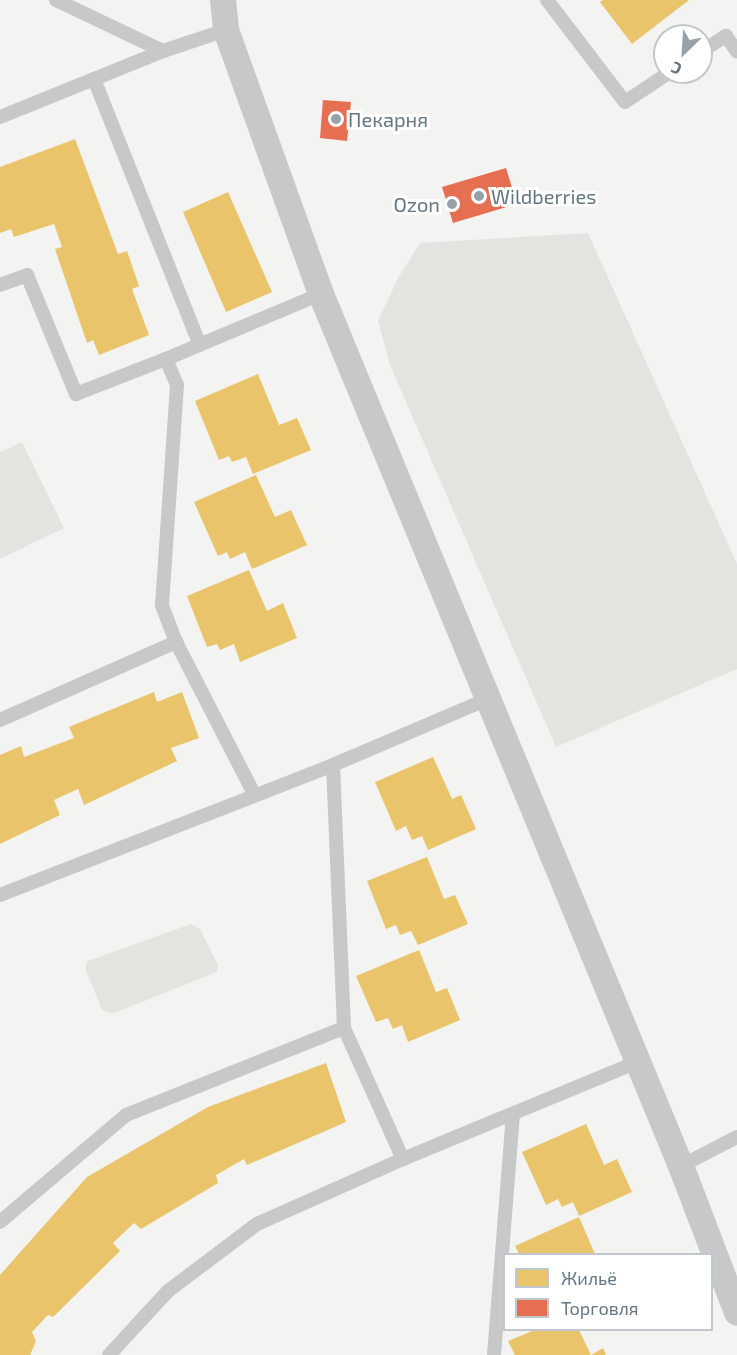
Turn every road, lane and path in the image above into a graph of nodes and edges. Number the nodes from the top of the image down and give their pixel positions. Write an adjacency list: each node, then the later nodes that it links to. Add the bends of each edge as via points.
1 (56, 0): 6 (lane)
2 (223, 0): 4 (street)
3 (547, 0): 9 (lane, via 625,102)
4 (226, 30): 6 (lane); 12 (street)
5 (713, 44): 7 (lane, via 726,36)
6 (163, 51): 8 (lane)
7 (737, 52)
8 (94, 79): 10 (lane); 13 (lane)
9 (653, 83)
10 (0, 117)
11 (0, 285): 14 (lane, via 27,275 76,394)
12 (321, 294): 13 (lane); 16 (street)
13 (200, 345): 14 (lane)
14 (166, 359): 15 (lane, via 177,386 162,605)
15 (176, 642): 17 (lane); 19 (lane)
16 (490, 698): 18 (lane); 22 (street)
17 (0, 720)
18 (333, 765): 19 (lane); 21 (lane)
19 (255, 794): 20 (lane)
20 (0, 895)
21 (344, 1028): 25 (lane); 27 (lane, via 126,1115)
22 (637, 1062): 23 (lane); 26 (street)
23 (513, 1114): 25 (lane); 30 (lane)
24 (737, 1137): 26 (lane)
25 (403, 1159): 29 (lane, via 257,1224 168,1291)
26 (681, 1166): 28 (street)
27 (0, 1222)
28 (737, 1313)
29 (110, 1355)
30 (494, 1355)

